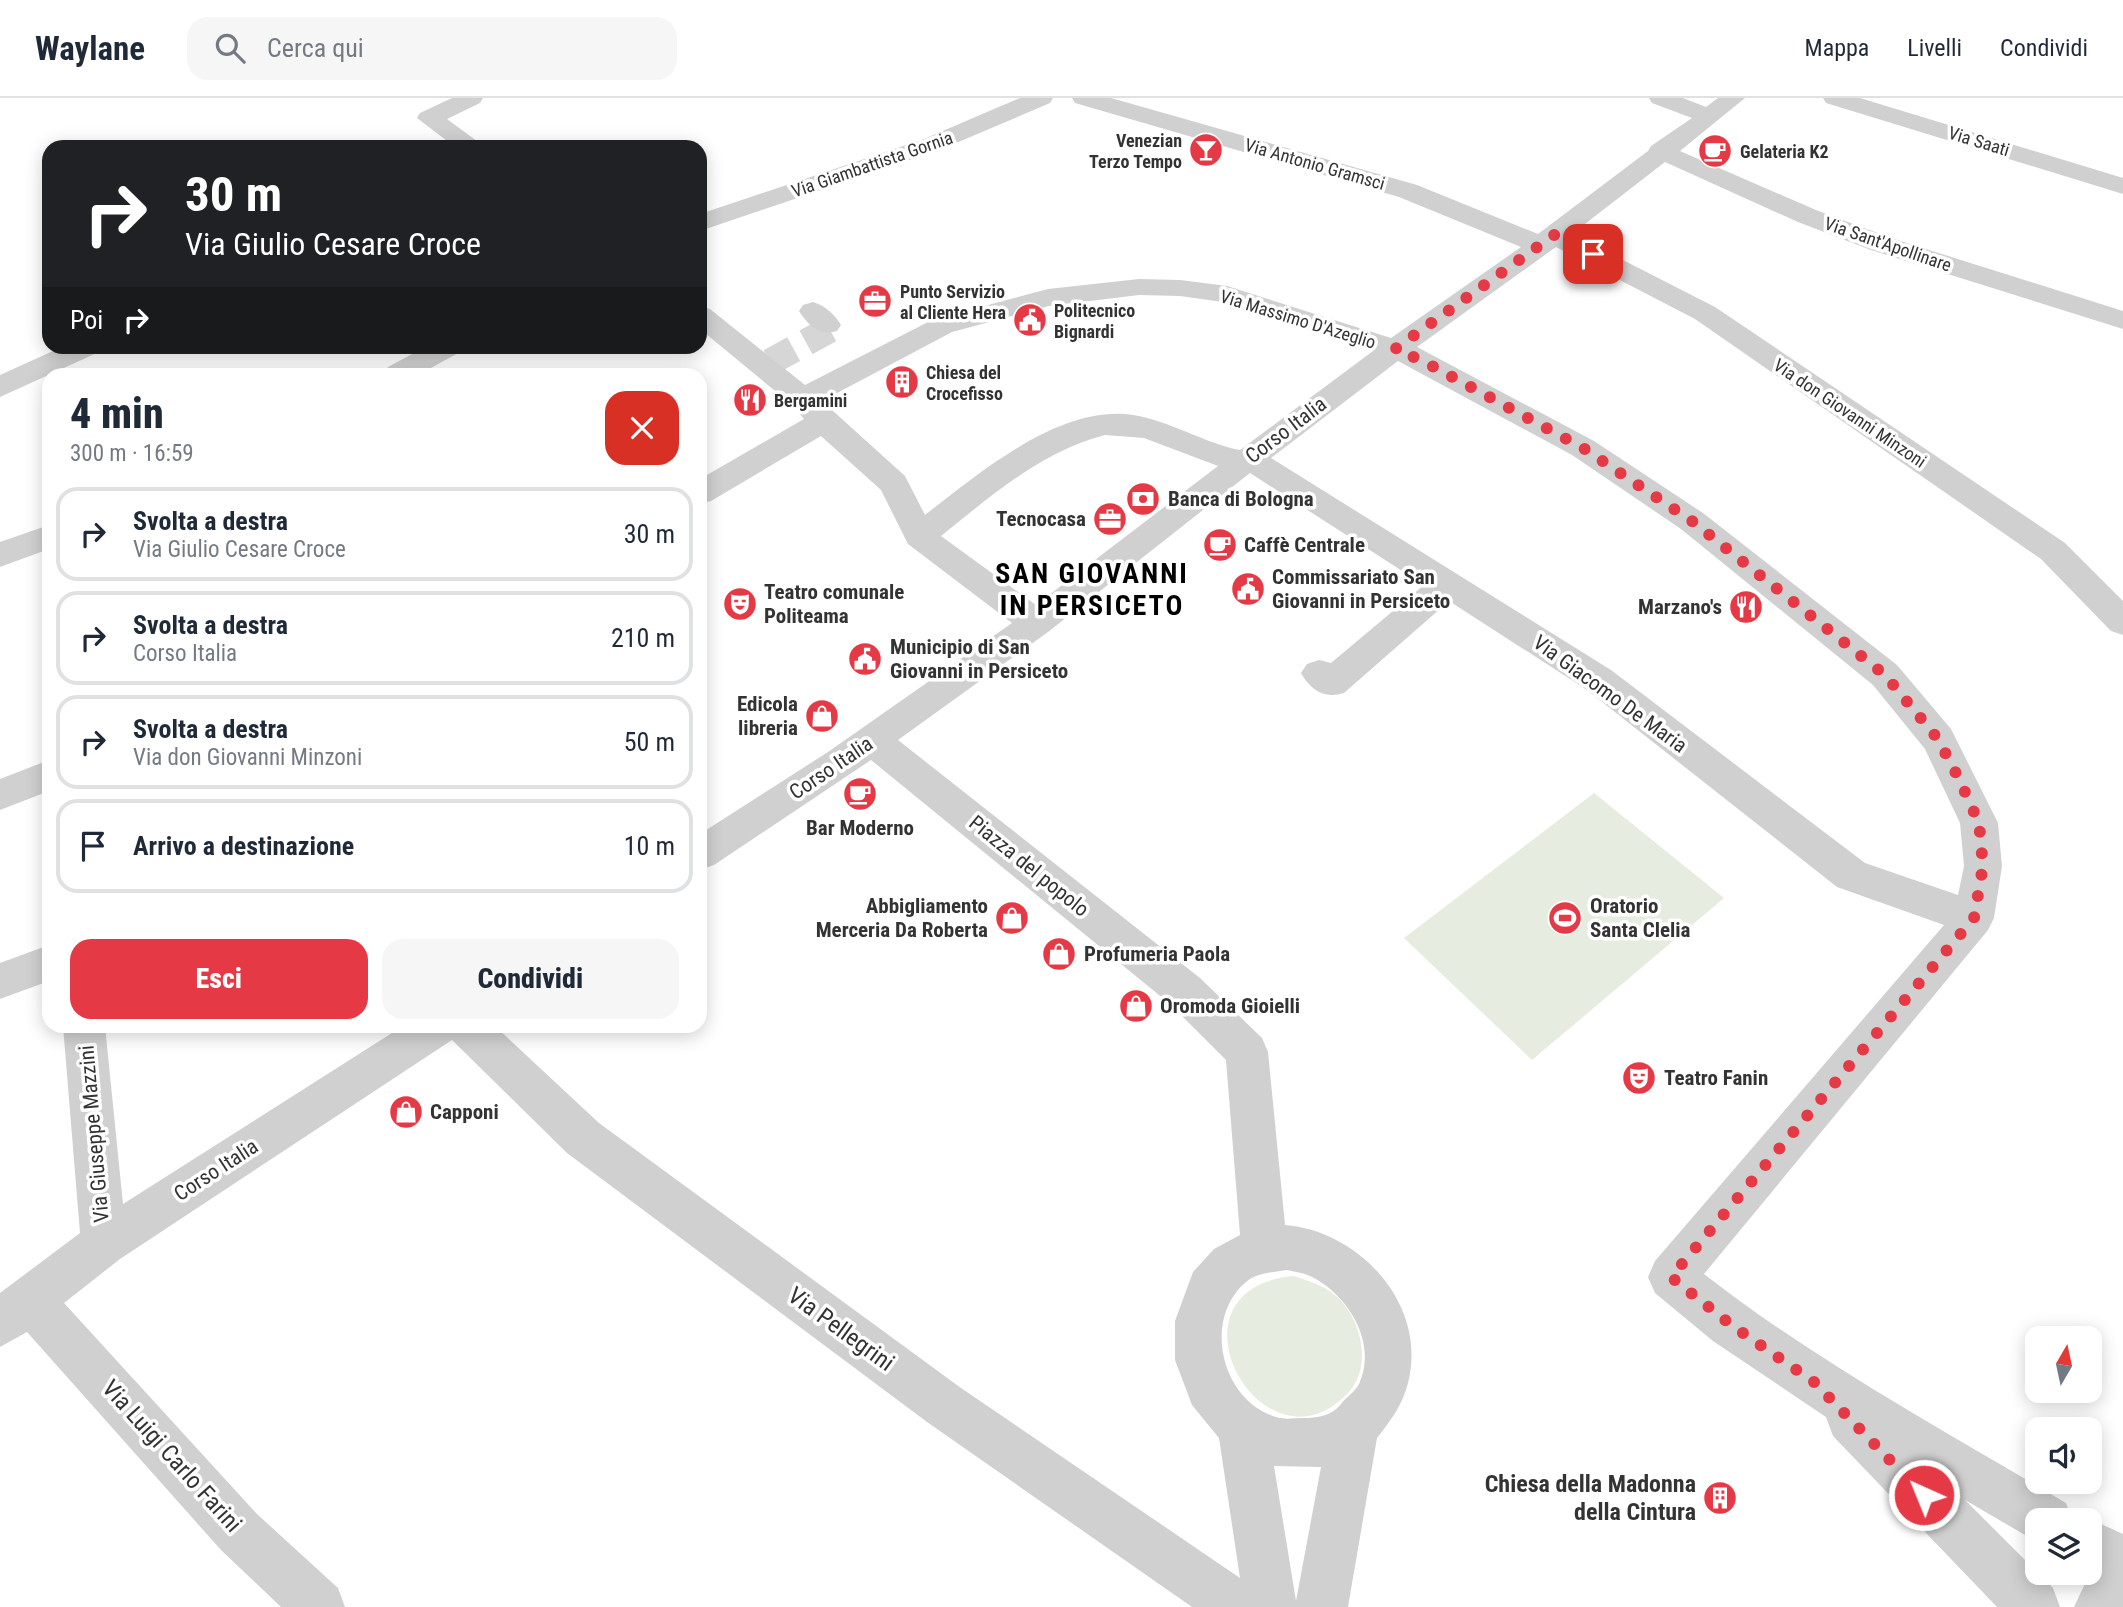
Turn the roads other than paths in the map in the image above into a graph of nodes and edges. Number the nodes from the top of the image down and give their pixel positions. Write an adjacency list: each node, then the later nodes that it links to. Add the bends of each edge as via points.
1 (471, 98): 8 (street, via 429,118)
2 (1041, 98): 11 (street, Via Giambattista Gornia, via 933,144)
3 (1084, 98): 12 (street, Via Antonio Gramsci, via 1408,191)
4 (1661, 98): 7 (street)
5 (1733, 98): 7 (street, Corso Italia)
6 (1848, 100): 10 (street, Via Saati)
7 (1709, 116): 9 (street, Corso Italia)
8 (462, 140)
9 (1660, 151): 12 (street, Corso Italia); 14 (street, Via Sant'Apollinare, via 1881,244)
10 (2123, 186)
11 (707, 221)
12 (1547, 240): 15 (street, Corso Italia); 29 (street, Via don Giovanni Minzoni, via 1705,313 2053,551)
13 (707, 320): 22 (street, via 766,364)
14 (2123, 320)
15 (1395, 349): 22 (street, Via Massimo D'Azeglio, via 1227,294 1139,287 1048,298 942,326); 23 (street, Corso Italia); 36 (street, Via Massimo D'Azeglio, via 1583,448 1692,521 1885,675 1938,739 1979,823 1983,866)
16 (73, 354): 18 (street)
17 (435, 354): 20 (street)
18 (42, 368)
19 (42, 368): 21 (street)
20 (409, 368)
21 (0, 387)
22 (813, 410): 24 (street, Via Massimo D'Azeglio); 25 (street, via 894,484)
23 (1245, 461): 25 (street, Via Giacomo De Maria, via 1129,424 1092,426 1017,463); 28 (street, Via Giacomo De Maria); 30 (street, Corso Italia)
24 (707, 488)
25 (919, 536): 30 (street)
26 (42, 540): 27 (street)
27 (0, 555)
28 (1448, 583): 31 (street, via 1332,683); 36 (street, Via Giacomo De Maria, via 1599,680 1851,875)
29 (2121, 618)
30 (1036, 624): 32 (street, Corso Italia)
31 (1319, 673)
32 (872, 740): 35 (street, Corso Italia); 43 (street, Piazza del popolo, via 1185,991 1247,1052)
33 (42, 778): 34 (street)
34 (0, 795)
35 (707, 850)
36 (1974, 918): 45 (street, via 1671,1277)
37 (42, 966): 38 (street)
38 (0, 981)
39 (85, 1033): 42 (street, Via Giuseppe Mazzini)
40 (427, 1033): 42 (street, Corso Italia)
41 (473, 1033): 50 (street, Via Pellegrini, via 583,1138 944,1405)
42 (104, 1243): 44 (street, Corso Italia)
43 (1264, 1249): 46 (street, via 1236,1260 1215,1280 1200,1307 1195,1338 1201,1371 1217,1401); 47 (street, via 1290,1247 1317,1253 1342,1267 1363,1287 1378,1312 1387,1343 1386,1375 1375,1403)
44 (15, 1311): 49 (street, Via Luigi Carlo Farini)
45 (1814, 1382): 48 (street); 53 (street)
46 (1242, 1425): 47 (street, via 1280,1443 1320,1443); 51 (street)
47 (1355, 1426): 52 (street, via 1327,1559)
48 (2026, 1508)
49 (319, 1607)
50 (1237, 1607)
51 (1271, 1607)
52 (1322, 1607)
53 (2034, 1607)

